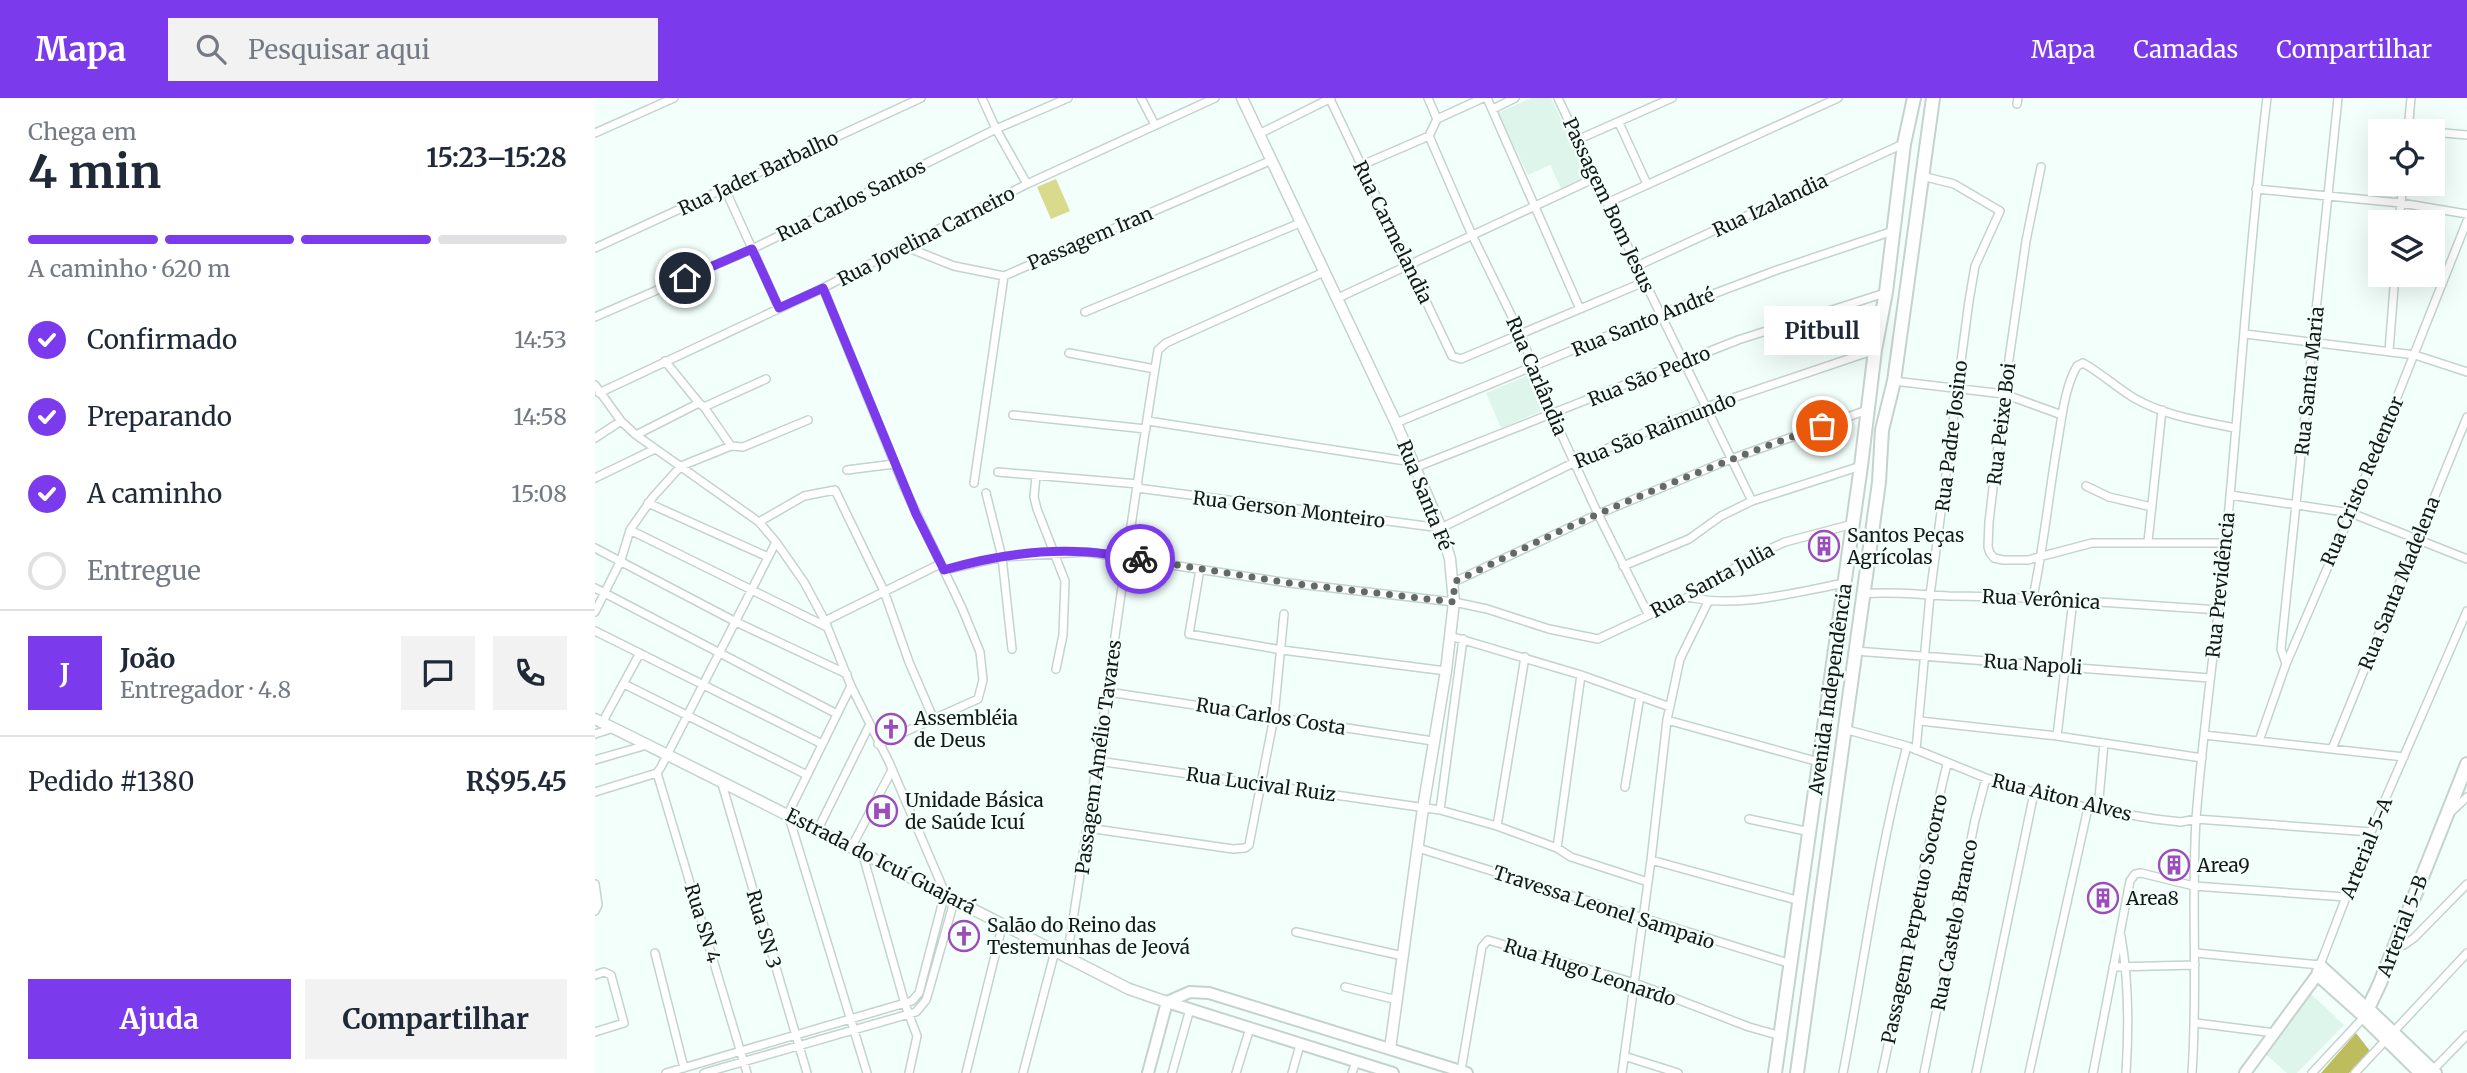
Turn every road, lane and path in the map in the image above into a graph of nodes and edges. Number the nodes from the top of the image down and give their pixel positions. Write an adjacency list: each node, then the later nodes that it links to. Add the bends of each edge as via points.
1 (674, 98): 26 (street)
2 (921, 98): 41 (street, Rua Jader Barbalho)
3 (982, 98): 25 (street)
4 (1068, 98): 25 (street, Rua Carlos Santos)
5 (1141, 98): 24 (street)
6 (1215, 98): 24 (street, Rua Jovelina Carneiro)
7 (1242, 98): 28 (street, Rua Santa Fé)
8 (1330, 98): 28 (street); 34 (street, Rua Carmelandia)
9 (1428, 98): 21 (street)
10 (1485, 98): 20 (street); 21 (street)
11 (1515, 98): 20 (street)
12 (1559, 98): 31 (street, Passagem Bom Jesus)
13 (1672, 98): 23 (street)
14 (1838, 98): 39 (street)
15 (1913, 98): 32 (main road, Avenida Independência)
16 (1933, 98): 36 (main road, Avenida Independência)
17 (2267, 98): 40 (street, Rua Previdência)
18 (2339, 98): 43 (street, Rua Santa Maria)
19 (2411, 98): 22 (street)
20 (1493, 109): 46 (street)
21 (1437, 119): 30 (street)
22 (2409, 119)
23 (1619, 123): 31 (street); 39 (street)
24 (1155, 125): 38 (street, Rua Jovelina Carneiro)
25 (996, 130): 38 (street); 55 (street, Rua Carlos Santos)
26 (595, 133)
27 (2445, 133): 29 (street)
28 (1259, 134): 33 (street, Rua Santa Fé)
29 (2467, 135)
30 (1429, 136): 34 (street); 52 (street, Rua Carlândia)
31 (1577, 139): 37 (street, Passagem Bom Jesus)
32 (1904, 144): 51 (main road, Avenida Independência); 57 (street, Rua Izalandia)
33 (1272, 160): 50 (street, Rua Santa Fé); 59 (street, Passagem Iran)
34 (1362, 165): 56 (street, Rua Carmelandia)
35 (2041, 167): 86 (street, Rua Peixe Boi)
36 (1922, 176): 83 (main road, Avenida Independência); 84 (street, Rua Padre Josino, via 1954,184 2000,211 1973,277)
37 (1595, 178): 44 (street, Passagem Bom Jesus); 46 (street)
38 (1027, 184): 53 (street, Rua Jovelina Carneiro)
39 (1647, 184): 44 (street)
40 (2256, 189): 43 (street); 71 (street, Rua Previdência)
41 (725, 190): 54 (street, Rua Jader Barbalho); 55 (street)
42 (2402, 196): 45 (street)
43 (2328, 197): 45 (street); 72 (street, Rua Santa Maria)
44 (1607, 203): 57 (street, Passagem Bom Jesus)
45 (2401, 203): 47 (street); 48 (street)
46 (1535, 207): 52 (street); 66 (street)
47 (2400, 210)
48 (2467, 214)
49 (2467, 221): 76 (street, Rua Cristo Redentor)
50 (1300, 223): 58 (street, Rua Santa Fé); 67 (street)
51 (1893, 230): 63 (main road, Avenida Independência); 68 (street, Rua Santo André)
52 (1472, 236): 56 (street); 70 (street, Rua Carlândia)
53 (906, 247): 59 (street, Passagem Iran, via 954,266); 62 (street, Rua Jovelina Carneiro)
54 (595, 248)
55 (752, 249): 65 (street); 69 (street, Rua Carlos Santos)
56 (1410, 264): 64 (street); 70 (street, Rua Carmelandia, via 1452,356 1461,359)
57 (1637, 266): 60 (street, Passagem Bom Jesus)
58 (1324, 272): 64 (street, Rua Santa Fé); 80 (street, Passagem Amélio Tavares, via 1166,343 1158,350)
59 (1004, 276): 114 (street)
60 (1644, 282): 66 (street); 68 (street, Passagem Bom Jesus)
61 (2394, 287): 74 (street)
62 (823, 288): 65 (street, Rua Jovelina Carneiro); 106 (street)
63 (1886, 292): 73 (main road, Avenida Independência); 77 (street, Rua São Pedro)
64 (1338, 298): 97 (street, Rua Santa Fé)
65 (779, 308): 78 (street, Rua Jovelina Carneiro)
66 (1580, 309): 70 (street)
67 (1086, 312)
68 (1660, 314): 77 (street, Passagem Bom Jesus); 79 (street, Rua Santo André)
69 (595, 317)
70 (1520, 333): 79 (street, Rua Carlândia)
71 (2245, 334): 72 (street); 99 (street, Rua Previdência)
72 (2313, 342): 74 (street); 121 (street, Rua Santa Maria)
73 (1875, 350): 88 (street, Rua São Raimundo); 89 (main road, Avenida Independência)
74 (2389, 351): 76 (street)
75 (1069, 353): 80 (street)
76 (2415, 355): 81 (street); 123 (street, Rua Cristo Redentor)
77 (1684, 361): 88 (street, Passagem Bom Jesus); 91 (street, Rua São Pedro)
78 (665, 362): 85 (street, Rua Jovelina Carneiro); 87 (street)
79 (1533, 365): 91 (street, Rua Carlândia); 97 (street, Rua Santo André)
80 (1155, 369): 98 (street, Passagem Amélio Tavares)
81 (2467, 372)
82 (767, 379): 87 (street)
83 (1894, 382): 84 (street); 150 (main road, Avenida Independência, via 1882,430)
84 (1957, 388): 86 (street); 151 (street, Rua Padre Josino)
85 (597, 389): 96 (street)
86 (2004, 394): 93 (street); 135 (street, Rua Peixe Boi, via 1988,547 1994,558 2003,560 2028,561)
87 (701, 405): 100 (street); 102 (street)
88 (1707, 406): 104 (street, Passagem Bom Jesus); 105 (street, Rua São Raimundo)
89 (1867, 410): 104 (street); 109 (main road, Avenida Independência)
90 (2162, 411): 93 (street, via 2080,364); 99 (street); 122 (street)
91 (1552, 414): 105 (street, Rua Carlândia); 107 (street, Rua São Pedro)
92 (1013, 415): 98 (street)
93 (2062, 415): 135 (street)
94 (2467, 417): 129 (street, Rua Santa Madelena)
95 (808, 419): 102 (street, via 743,447)
96 (621, 421): 100 (street); 101 (street)
97 (1396, 424): 107 (street, Rua Santa Fé)
98 (1147, 425): 107 (street); 115 (street, Passagem Amélio Tavares)
99 (2235, 428): 118 (street, Rua Previdência)
100 (636, 435): 103 (street)
101 (595, 438)
102 (731, 446): 108 (street)
103 (655, 449): 108 (street); 113 (street)
104 (1731, 459): 119 (street, Passagem Bom Jesus); 124 (street)
105 (1575, 462): 124 (street, Rua Carlândia); 127 (street, Rua São Raimundo)
106 (894, 464): 110 (street); 142 (street)
107 (1413, 465): 127 (street, Rua Santa Fé)
108 (681, 466): 120 (street); 125 (street)
109 (1861, 466): 119 (street); 126 (main road, Avenida Independência)
110 (847, 470)
111 (998, 472): 112 (street, Rua Gerson Monteiro)
112 (1036, 476): 115 (street, Rua Gerson Monteiro); 134 (street, via 1034,497)
113 (595, 478)
114 (974, 483)
115 (1138, 486): 127 (street, Rua Gerson Monteiro); 138 (street, Passagem Amélio Tavares)
116 (2086, 486): 122 (street, via 2109,497)
117 (986, 493): 137 (street)
118 (2230, 495): 121 (street); 132 (street, Rua Previdência)
119 (1752, 501): 141 (street, via 1689,539)
120 (648, 503): 128 (street); 136 (street)
121 (2297, 503): 123 (street); 174 (street, Rua Santa Maria, via 2281,649)
122 (2152, 507): 131 (street)
123 (2351, 513): 129 (street); 174 (street, Rua Cristo Redentor)
124 (1598, 514): 141 (street, Rua Carlândia); 144 (street)
125 (759, 522): 130 (street); 148 (street, via 804,496 835,490)
126 (1853, 524): 145 (main road, Avenida Independência); 152 (street, Rua Santa Julia, via 1785,542)
127 (1441, 528): 144 (street, Rua Santa Fé)
128 (630, 530): 140 (street); 147 (street)
129 (2417, 538): 139 (street); 207 (street, Rua Santa Madelena)
130 (776, 542): 136 (street); 163 (street)
131 (2148, 542): 132 (street); 135 (street, via 2092,543)
132 (2226, 543): 157 (street, Rua Previdência)
133 (595, 548): 140 (street)
134 (1055, 552): 137 (street, Rua Santa Julia); 138 (street, Rua Santa Julia); 176 (street, via 1065,580 1063,635)
135 (2042, 556): 153 (street)
136 (768, 557): 147 (street)
137 (1002, 557): 142 (street, Rua Santa Julia); 167 (street)
138 (1126, 557): 143 (street, Rua Santa Julia); 184 (street, Passagem Amélio Tavares)
139 (2467, 559)
140 (621, 560): 149 (street); 162 (street)
141 (1623, 566): 161 (street, Rua Carlândia)
142 (942, 567): 148 (street, Rua Santa Julia); 190 (street, via 980,652 983,680 978,699)
143 (1200, 569): 155 (street, Rua Santa Julia); 168 (street, via 1189,634)
144 (1454, 582): 155 (street, Rua Santa Fé)
145 (1845, 583): 156 (street); 214 (main road, Avenida Independência)
146 (595, 588): 149 (street)
147 (752, 590): 162 (street); 163 (street)
148 (884, 591): 163 (street, Rua Santa Julia); 190 (street)
149 (604, 592): 159 (street); 171 (street)
150 (1863, 594): 151 (street, Rua Verônica); 169 (main road, Avenida Independência)
151 (1930, 595): 153 (street, Rua Verônica); 172 (street, Rua Padre Josino)
152 (1688, 597): 156 (street); 161 (street, Rua Santa Julia)
153 (2033, 597): 154 (street, Rua Verônica)
154 (2073, 600): 157 (street, Rua Verônica); 175 (street)
155 (1454, 602): 161 (street, Rua Santa Julia, via 1598,639); 165 (street, Rua Santa Fé)
156 (1709, 602): 186 (street, via 1680,660)
157 (2218, 610): 180 (street, Rua Previdência)
158 (2467, 611): 210 (street, Arterial 5-A)
159 (595, 612)
160 (1284, 614): 168 (street)
161 (1648, 614)
162 (736, 622): 171 (street); 178 (street)
163 (827, 624): 178 (street)
164 (595, 631): 170 (street)
165 (1450, 636): 166 (street); 177 (street, Rua Santa Fé)
166 (1463, 639): 173 (street); 229 (street)
167 (1012, 649)
168 (1282, 650): 177 (street); 189 (street)
169 (1855, 651): 172 (street, Rua Napoli); 196 (main road, Avenida Independência)
170 (640, 653): 181 (street); 182 (street)
171 (719, 653): 182 (street); 187 (street)
172 (1924, 656): 175 (street, Rua Napoli); 193 (street, Rua Padre Josino)
173 (1525, 657): 179 (street); 235 (street)
174 (2286, 664): 201 (street, Rua Cristo Redentor)
175 (2065, 667): 180 (street, Rua Napoli); 198 (street)
176 (1056, 669)
177 (1445, 671): 200 (street, Rua Santa Fé)
178 (847, 674): 183 (street)
179 (1581, 675): 185 (street); 241 (street)
180 (2210, 678): 199 (street, Rua Previdência)
181 (624, 684): 188 (street); 192 (street)
182 (703, 685): 188 (street); 203 (street)
183 (851, 686): 187 (street); 194 (street)
184 (1108, 692): 189 (street, Rua Carlos Costa); 213 (street, Passagem Amélio Tavares)
185 (1640, 696): 186 (street); 223 (street)
186 (1670, 707): 191 (street)
187 (837, 713): 203 (street)
188 (688, 715): 209 (street); 219 (street)
189 (1274, 717): 200 (street, Rua Carlos Costa); 222 (street)
190 (934, 720): 204 (street)
191 (1667, 720): 214 (street); 243 (street)
192 (599, 721): 195 (street, Estrada do Icuí Guajará)
193 (1920, 721): 198 (street); 208 (street, Rua Padre Josino)
194 (869, 726): 204 (street); 237 (street)
195 (614, 728): 197 (street); 205 (street, Estrada do Icuí Guajará)
196 (1844, 729): 206 (street, Rua Aiton Alves); 277 (main road, Avenida Independência)
197 (595, 734)
198 (2057, 736): 202 (street)
199 (2204, 736): 201 (street); 211 (street, Rua Previdência)
200 (1433, 741): 227 (street, Rua Santa Fé)
201 (2259, 741): 207 (street)
202 (2104, 743): 211 (street); 230 (street)
203 (822, 744): 219 (street)
204 (878, 744): 217 (street)
205 (647, 745): 209 (street, Estrada do Icuí Guajará); 212 (street)
206 (1907, 746): 208 (street, Rua Aiton Alves); 317 (street, via 1895,789)
207 (2332, 749): 210 (street)
208 (1916, 750): 215 (street, Rua Aiton Alves)
209 (668, 756): 218 (street); 221 (street, Estrada do Icuí Guajará)
210 (2404, 757): 239 (street, Arterial 5-A)
211 (2201, 758): 233 (street, Rua Previdência)
212 (595, 760)
213 (1098, 761): 222 (street, Rua Lucival Ruiz); 236 (street, Passagem Amélio Tavares)
214 (1819, 762): 238 (main road, Avenida Independência)
215 (1947, 764): 220 (street, Rua Aiton Alves); 318 (street, Passagem Perpetuo Socorro)
216 (2467, 764): 234 (main road, Arterial 5-B)
217 (892, 770): 242 (street); 248 (street)
218 (657, 773): 224 (street); 293 (street, Rua SN 4)
219 (807, 775): 231 (street)
220 (1986, 778): 225 (street, Rua Aiton Alves); 319 (street, Rua Castelo Branco)
221 (723, 784): 231 (street, Estrada do Icuí Guajará); 286 (street, Rua SN 3)
222 (1262, 784): 227 (street, Rua Lucival Ruiz); 236 (street, via 1245,848)
223 (1625, 787)
224 (595, 792)
225 (2034, 793): 228 (street, Rua Aiton Alves); 320 (street)
226 (2467, 797): 234 (street)
227 (1423, 808): 229 (street, Rua Lucival Ruiz); 240 (street, Rua Santa Fé)
228 (2088, 808): 230 (street, Rua Aiton Alves); 321 (street)
229 (1440, 810): 235 (street, Rua Lucival Ruiz)
230 (2098, 810): 233 (street, Rua Aiton Alves, via 2181,822)
231 (788, 814): 237 (street, Estrada do Icuí Guajará); 280 (street)
232 (1749, 819): 238 (street)
233 (2196, 819): 239 (street, Rua Aiton Alves); 247 (street, Rua Previdência)
234 (2444, 819): 256 (main road, Arterial 5-B)
235 (1497, 826): 241 (street, Rua Lucival Ruiz)
236 (1088, 828): 262 (street, Passagem Amélio Tavares)
237 (818, 829): 242 (street, Estrada do Icuí Guajará)
238 (1809, 832): 250 (main road, Avenida Independência)
239 (2371, 832): 249 (street, Arterial 5-A)
240 (1418, 848): 252 (street, Travessa Leonel Sampaio); 261 (street, Rua Santa Fé)
241 (1557, 848): 244 (street, Rua Lucival Ruiz, via 1571,857)
242 (857, 849): 248 (street, Estrada do Icuí Guajará); 274 (street)
243 (1651, 860): 244 (street); 250 (street)
244 (1648, 882): 252 (street)
245 (595, 884): 251 (street)
246 (2467, 884): 256 (street, via 2414,939 2404,945)
247 (2194, 886): 249 (street); 255 (street, via 2135,874); 259 (street, Rua Previdência)
248 (950, 895): 253 (street, Estrada do Icuí Guajará); 274 (street, via 919,993); 279 (street, via 926,1000)
249 (2346, 897): 267 (street, Arterial 5-A)
250 (1800, 901): 263 (main road, Avenida Independência)
251 (595, 911)
252 (1641, 919): 263 (street, Travessa Leonel Sampaio); 269 (street)
253 (1003, 923): 257 (street, Estrada do Icuí Guajará); 306 (street)
254 (1296, 932): 261 (street)
255 (2120, 932): 265 (street); 266 (street)
256 (2396, 943): 278 (main road, Arterial 5-B)
257 (1055, 951): 262 (street, Estrada do Icuí Guajará); 307 (street)
258 (655, 953): 297 (street)
259 (2196, 953): 264 (street, Rua Previdência); 267 (street)
260 (2467, 954): 289 (street)
261 (1403, 956): 272 (street, Rua Santa Fé)
262 (1067, 957): 273 (street, Estrada do Icuí Guajará, via 1129,989)
263 (1791, 964): 276 (main road, Avenida Independência)
264 (2195, 965): 266 (street); 281 (street, Rua Previdência)
265 (2113, 967): 266 (street); 322 (street)
266 (2126, 968): 323 (street)
267 (2319, 970): 278 (main road); 285 (main road, Arterial 5-A)
268 (595, 975): 284 (street, via 608,973 624,1023)
269 (1635, 984): 288 (street, Rua Hugo Leonardo); 294 (street); 298 (street, Rua Hugo Leonardo, via 1488,940 1482,947)
270 (1345, 987): 272 (street)
271 (1199, 992): 273 (main road); 275 (main road); 292 (main road)
272 (1397, 1000): 292 (street, Rua Santa Fé)
273 (1167, 1002): 275 (main road, Estrada do Icuí Guajará); 308 (main road)
274 (905, 1004): 279 (street); 280 (street)
275 (1190, 1009): 282 (main road, Estrada do Icuí Guajará); 309 (street)
276 (1784, 1009): 277 (main road); 288 (main road, Avenida Independência)
277 (1805, 1014): 316 (main road, Avenida Independência)
278 (2366, 1014): 289 (main road); 326 (street, Arterial 5-B)
279 (909, 1015): 283 (street); 305 (street, via 916,1036)
280 (850, 1020): 283 (street); 286 (street)
281 (2196, 1023): 285 (street); 324 (street, Rua Previdência)
282 (1250, 1028): 291 (main road, Estrada do Icuí Guajará); 310 (street)
283 (854, 1030): 290 (street); 304 (street)
284 (595, 1032)
285 (2275, 1032): 325 (main road, Arterial 5-A)
286 (796, 1035): 290 (street, Rua SN 3); 293 (street)
287 (2467, 1035): 299 (street)
288 (1781, 1036): 315 (main road, Avenida Independência)
289 (2389, 1036): 299 (main road); 327 (street)
290 (799, 1045): 295 (street); 303 (street, Rua SN 3)
291 (1300, 1045): 296 (main road, Estrada do Icuí Guajará); 311 (street)
292 (1390, 1049): 298 (main road)
293 (741, 1052): 295 (street, Rua SN 4); 297 (street)
294 (1624, 1056): 313 (street); 314 (street)
295 (744, 1062): 301 (street); 302 (street, Rua SN 4)
296 (1354, 1067): 312 (main road, Estrada do Icuí Guajará)
297 (684, 1068): 300 (street)
298 (1464, 1072)
299 (2430, 1072)
300 (666, 1073)
301 (704, 1073)
302 (747, 1073)
303 (807, 1073)
304 (867, 1073)
305 (909, 1073)
306 (966, 1073)
307 (1023, 1073)
308 (1148, 1073)
309 (1172, 1073)
310 (1236, 1073)
311 (1292, 1073)
312 (1393, 1073)
313 (1622, 1073)
314 (1678, 1073)
315 (1775, 1073)
316 (1797, 1073)
317 (1843, 1073)
318 (1882, 1073)
319 (1924, 1073)
320 (1976, 1073)
321 (2029, 1073)
322 (2093, 1073)
323 (2126, 1073)
324 (2192, 1073)
325 (2245, 1073)
326 (2312, 1073)
327 (2355, 1073)

